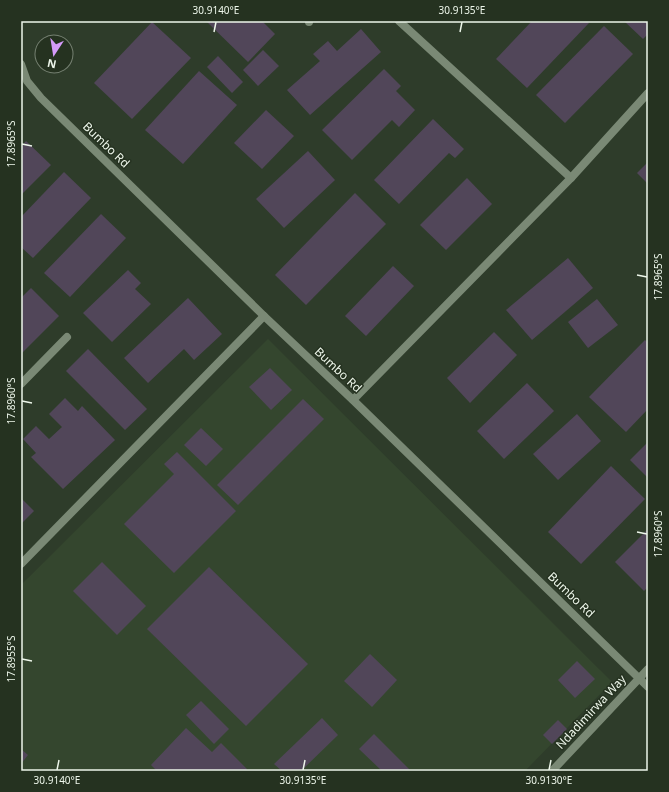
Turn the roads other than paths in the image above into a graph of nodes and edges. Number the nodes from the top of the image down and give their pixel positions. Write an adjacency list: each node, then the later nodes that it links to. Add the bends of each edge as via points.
1 (399, 21): 4 (street)
2 (21, 64): 5 (street, Bumbo Rd, via 27,81 41,98)
3 (648, 93): 4 (street)
4 (571, 178): 8 (street)
5 (264, 316): 8 (street, Bumbo Rd); 9 (street)
6 (68, 338): 7 (street)
7 (21, 384)
8 (353, 400): 11 (street, Bumbo Rd)
9 (21, 564)
10 (648, 669): 11 (street, Ndadimirwa Way)
11 (639, 678): 12 (street, Bumbo Rd); 13 (street, Ndadimirwa Way)
12 (648, 687)
13 (552, 771)

